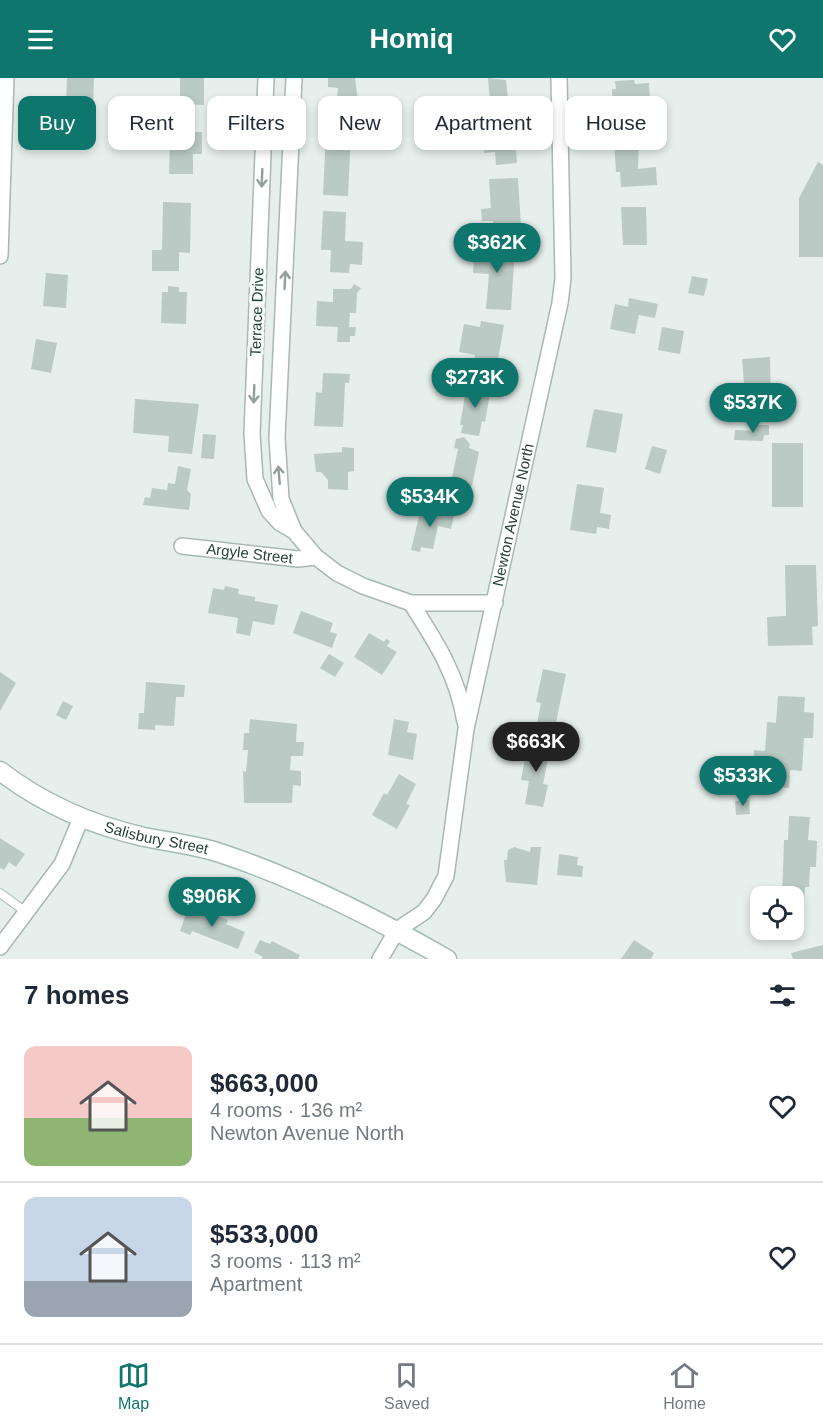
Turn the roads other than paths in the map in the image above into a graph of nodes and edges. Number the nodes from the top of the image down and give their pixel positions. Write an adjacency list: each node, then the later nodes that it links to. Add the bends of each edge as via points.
1 (6, 78): 5 (street)
2 (266, 78): 6 (street, Terrace Drive, one-way to 6, via 252,458 262,498 280,523)
3 (294, 78): 6 (street, Terrace Drive, one-way to 3, via 281,499 277,438)
4 (559, 78): 10 (street, Newton Avenue North, via 563,278)
5 (0, 256)
6 (294, 531): 8 (street, Terrace Drive)
7 (182, 546): 8 (street, Argyle Street, via 298,559)
8 (316, 557): 9 (street, Terrace Drive, via 363,586)
9 (411, 603): 10 (street, Terrace Drive); 11 (street, via 448,663 463,706)
10 (495, 603): 11 (street, Newton Avenue North)
11 (466, 729): 16 (street, Newton Avenue North, via 446,876 424,912)
12 (0, 771): 13 (main road, Salisbury Street, via 51,805)
13 (81, 818): 15 (street, via 62,864); 16 (main road, Salisbury Street, via 103,827 218,852 293,880)
14 (0, 893): 15 (lane)
15 (26, 912): 17 (street)
16 (397, 930): 18 (street); 19 (main road, Salisbury Street)
17 (0, 947)
18 (380, 959)
19 (447, 959)

